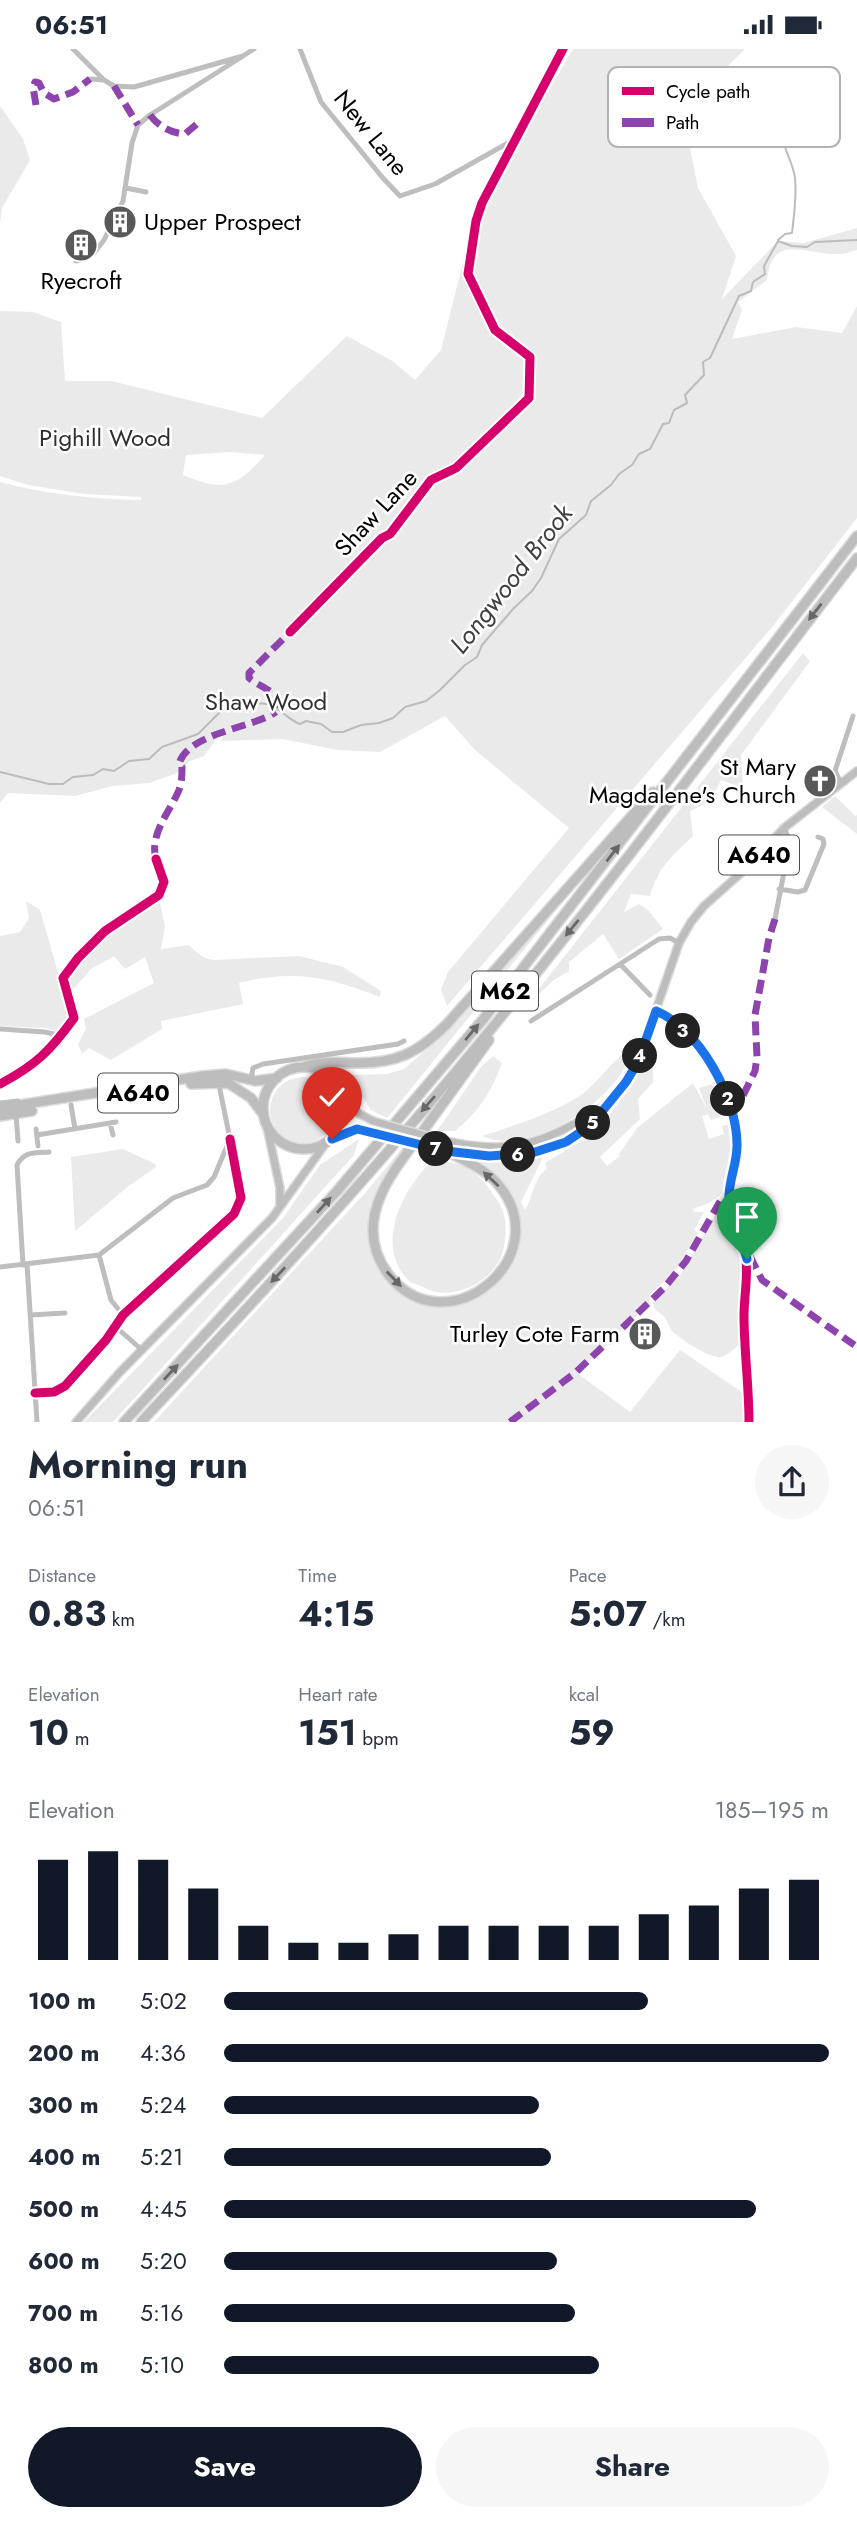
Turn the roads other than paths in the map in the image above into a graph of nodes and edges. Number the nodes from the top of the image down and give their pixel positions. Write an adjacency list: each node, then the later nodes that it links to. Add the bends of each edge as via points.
1 (74, 49): 7 (street)
2 (254, 49): 5 (street)
3 (300, 49): 8 (street, New Lane, via 321,102 400,195 435,184)
4 (563, 49): 8 (street)
5 (243, 56): 7 (street, via 134,87 114,86); 9 (street, via 138,125)
6 (90, 79): 7 (street)
7 (104, 80)
8 (515, 139): 14 (street, Shaw Lane, via 476,221 468,274 495,330 530,357 529,398 456,468 431,480 390,534)
9 (126, 188): 10 (street); 11 (street, via 100,247)
10 (146, 192)
11 (76, 261)
12 (857, 536): 16 (highway, M62)
13 (857, 558): 26 (highway, M62, one-way to 26)
14 (290, 632)
15 (853, 716): 18 (street, via 835,771)
16 (703, 736): 33 (highway, via 424,1045 385,1062 319,1062); 67 (highway, M62, one-way to 16, via 285,1249 422,1091)
17 (857, 771): 18 (main road, A640)
18 (841, 783): 19 (main road, A640)
19 (784, 828): 22 (street, via 790,841); 24 (main road, A640, via 704,906)
20 (818, 837): 22 (street, via 824,844 805,890)
21 (156, 859): 31 (street, via 164,882 159,895 104,931 63,978 74,1019)
22 (779, 889): 23 (street)
23 (775, 919)
24 (679, 943): 25 (street, via 659,939); 28 (main road, A640)
25 (620, 964): 27 (street); 29 (street)
26 (536, 973): 53 (highway, one-way to 53, via 393,1173 377,1206 374,1243 386,1271 409,1292 442,1301 473,1295 493,1281 513,1249 515,1228 509,1203 497,1183); 68 (highway, M62, one-way to 68, via 313,1237)
27 (650, 995)
28 (656, 1011): 40 (main road, A640, via 638,1062); 69 (street, via 670,1017 712,1064 732,1113 737,1145 729,1193 747,1259 744,1315)
29 (531, 1021)
30 (0, 1029): 31 (street, via 45,1032)
31 (59, 1039): 36 (street, via 26,1070)
32 (404, 1041): 35 (street, via 263,1064 253,1068)
33 (303, 1067): 34 (highway, A640); 38 (highway, A640, via 328,1075)
34 (277, 1078): 35 (highway, A640); 44 (highway, via 264,1098)
35 (251, 1080): 39 (highway); 42 (highway, A640, via 226,1074)
36 (0, 1084)
37 (220, 1090): 49 (street)
38 (342, 1092): 40 (main road, A640, bridge, via 354,1111 373,1121 489,1148 535,1142 574,1126); 51 (highway, via 344,1119)
39 (251, 1098): 41 (highway, A640, via 228,1083 199,1082); 44 (highway, A640)
40 (611, 1101): 53 (main road, A640, via 591,1125 549,1148 513,1156)
41 (71, 1105): 43 (highway, A640); 47 (street)
42 (0, 1106)
43 (16, 1114): 45 (highway, A640); 50 (street)
44 (263, 1114): 46 (highway, A640)
45 (0, 1116)
46 (267, 1127): 51 (highway, A640, via 273,1136 301,1150); 55 (main road)
47 (75, 1129): 48 (street, via 113,1122); 52 (street, via 36,1132)
48 (113, 1135)
49 (230, 1139): 56 (street, via 207,1185 173,1198); 61 (street, via 239,1207)
50 (18, 1141)
51 (329, 1141): 53 (main road, A640, bridge, via 357,1129); 55 (main road)
52 (38, 1146)
53 (446, 1151)
54 (49, 1152): 57 (street, via 27,1154 17,1165)
55 (280, 1207): 63 (main road)
56 (99, 1255): 57 (street); 61 (street, via 111,1300)
57 (25, 1264): 58 (street); 60 (street)
58 (0, 1267)
59 (65, 1313): 60 (street)
60 (30, 1315): 64 (street)
61 (123, 1315): 62 (street)
62 (116, 1327): 63 (street); 64 (street, via 60,1390)
63 (142, 1350): 66 (main road)
64 (35, 1393): 65 (street)
65 (37, 1422)
66 (76, 1422)
67 (124, 1422)
68 (141, 1422)
69 (749, 1422)

